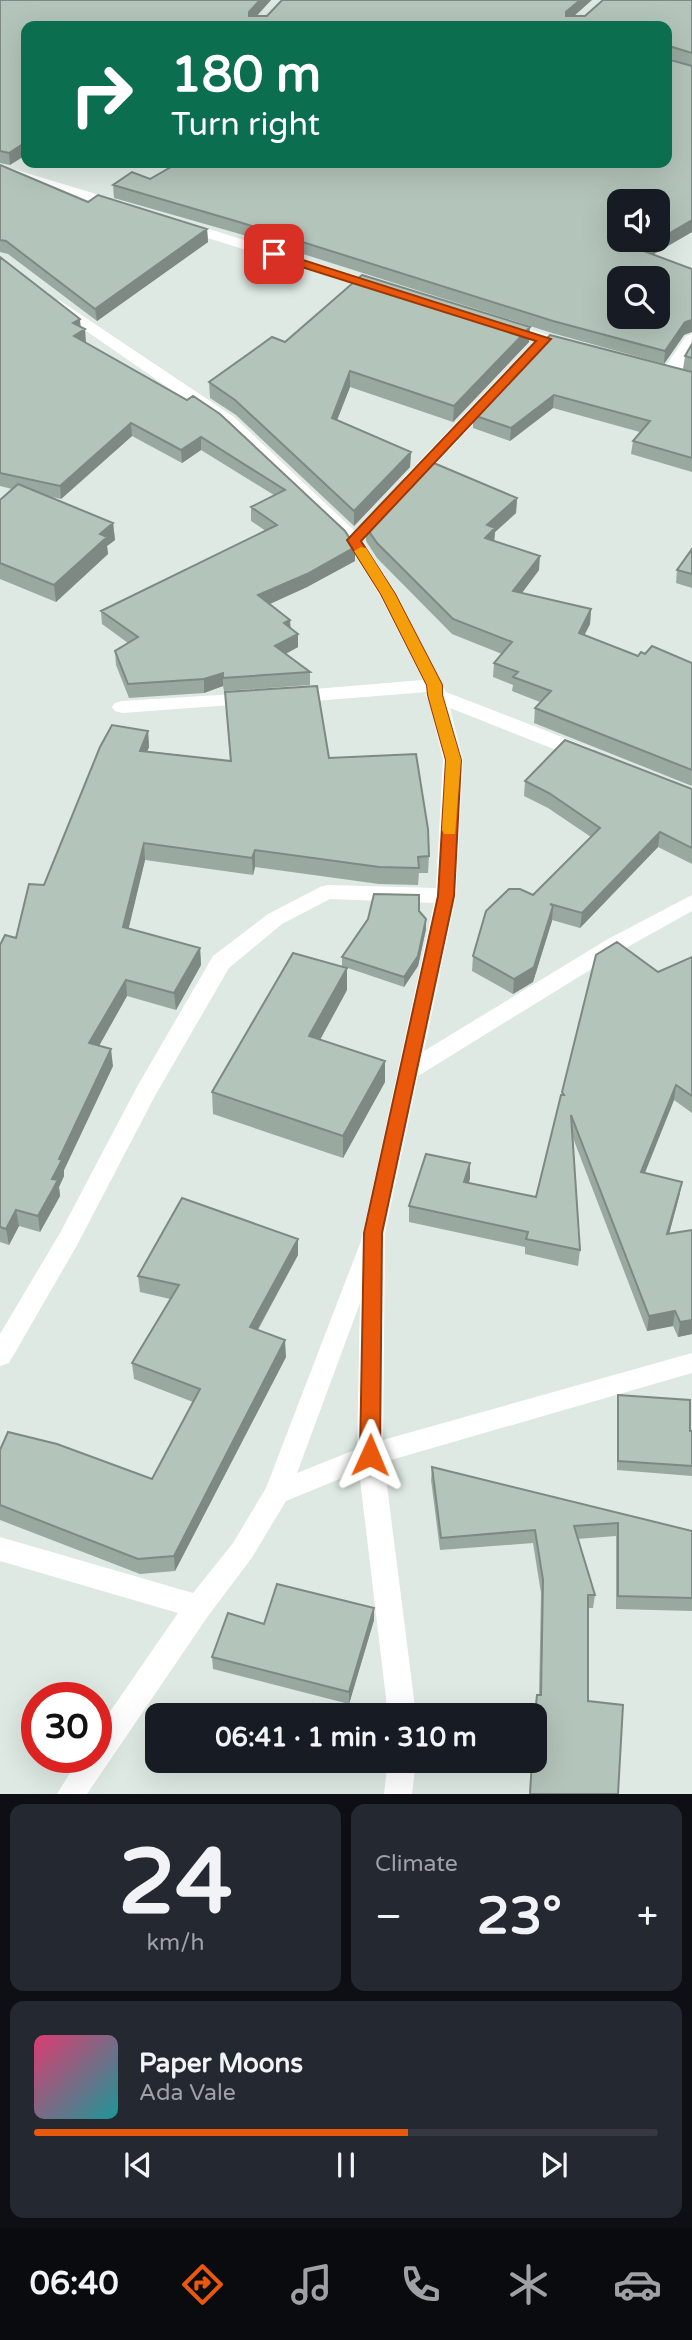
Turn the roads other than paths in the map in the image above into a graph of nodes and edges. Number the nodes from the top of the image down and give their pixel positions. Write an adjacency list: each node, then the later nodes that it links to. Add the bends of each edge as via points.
1 (5, 170): 2 (street)
2 (142, 213)
3 (168, 221): 4 (street)
4 (392, 292)
5 (44, 294): 12 (street, via 228,421 359,535)
6 (481, 319): 7 (street)
7 (545, 339): 9 (street); 11 (street)
8 (692, 339): 10 (street)
9 (582, 349)
10 (669, 373)
11 (401, 491)
12 (435, 690): 13 (street); 14 (street); 15 (street, via 453,760)
13 (122, 707)
14 (604, 761)
15 (446, 896): 17 (street); 19 (street, via 327,892 275,919 221,961)
16 (692, 902): 17 (street)
17 (407, 1072): 18 (street)
18 (373, 1233): 21 (street); 22 (street)
19 (0, 1356)
20 (692, 1363): 21 (street)
21 (370, 1455): 22 (street); 25 (street)
22 (277, 1493): 24 (street, via 242,1551)
23 (0, 1549): 24 (street)
24 (198, 1607): 26 (street)
25 (401, 1703)
26 (112, 1733)
27 (85, 1773): 29 (street)
28 (400, 1773): 30 (street)
29 (71, 1794)
30 (398, 1794)

